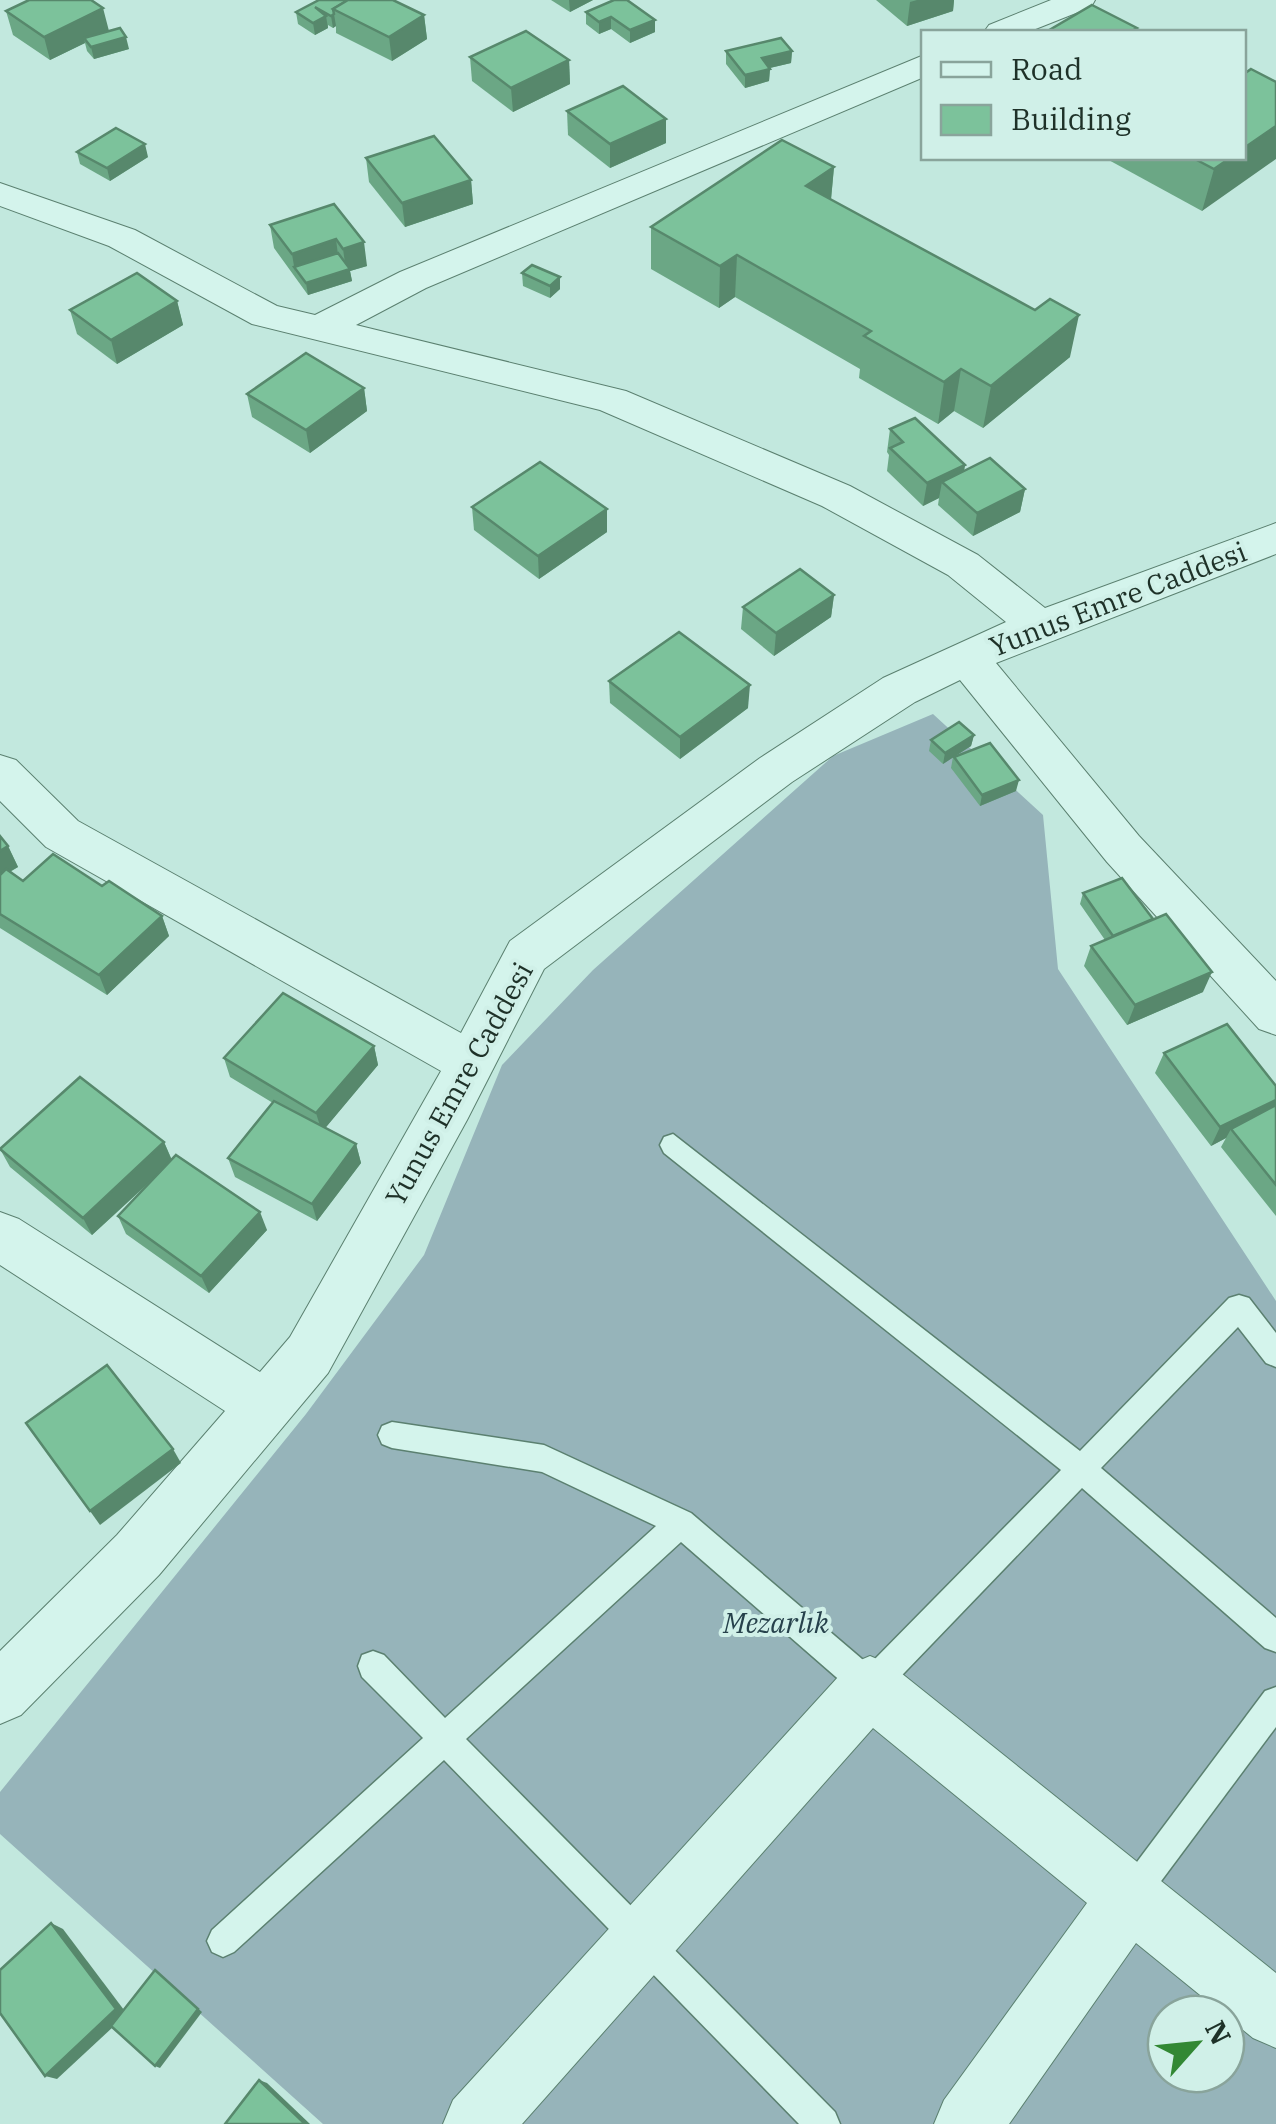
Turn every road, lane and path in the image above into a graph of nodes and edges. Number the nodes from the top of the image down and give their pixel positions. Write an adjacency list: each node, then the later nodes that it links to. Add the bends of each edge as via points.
1 (1079, 0): 2 (street)
2 (1007, 30)
3 (921, 66): 5 (street, via 413,280)
4 (0, 194): 5 (street, via 122,238 265,315)
5 (320, 328): 7 (street, via 612,400 852,505 963,566)
6 (1276, 538): 7 (street, Yunus Emre Caddesi)
7 (1040, 626): 8 (street, Yunus Emre Caddesi)
8 (967, 658): 10 (street, via 1123,848); 11 (street, Yunus Emre Caddesi, via 898,690 791,760 527,954)
9 (0, 772): 11 (street, via 62,834)
10 (1276, 1014)
11 (470, 1062): 15 (street, Yunus Emre Caddesi, via 309,1354)
12 (673, 1145): 17 (lane)
13 (0, 1236): 15 (street)
14 (1276, 1354): 17 (lane, via 1239,1308)
15 (265, 1406): 22 (street, Yunus Emre Caddesi, via 138,1555)
16 (392, 1435): 18 (lane, via 544,1459)
17 (1080, 1469): 19 (lane); 21 (lane)
18 (681, 1524): 21 (lane); 24 (lane)
19 (1276, 1636)
20 (373, 1666): 24 (lane)
21 (870, 1686): 25 (street); 26 (street)
22 (0, 1694)
23 (1276, 1702): 25 (lane)
24 (445, 1740): 26 (lane); 27 (lane)
25 (1130, 1897): 28 (street); 31 (street)
26 (642, 1939): 29 (street); 30 (lane)
27 (222, 1941)
28 (1276, 2016)
29 (476, 2124)
30 (822, 2124)
31 (968, 2124)

